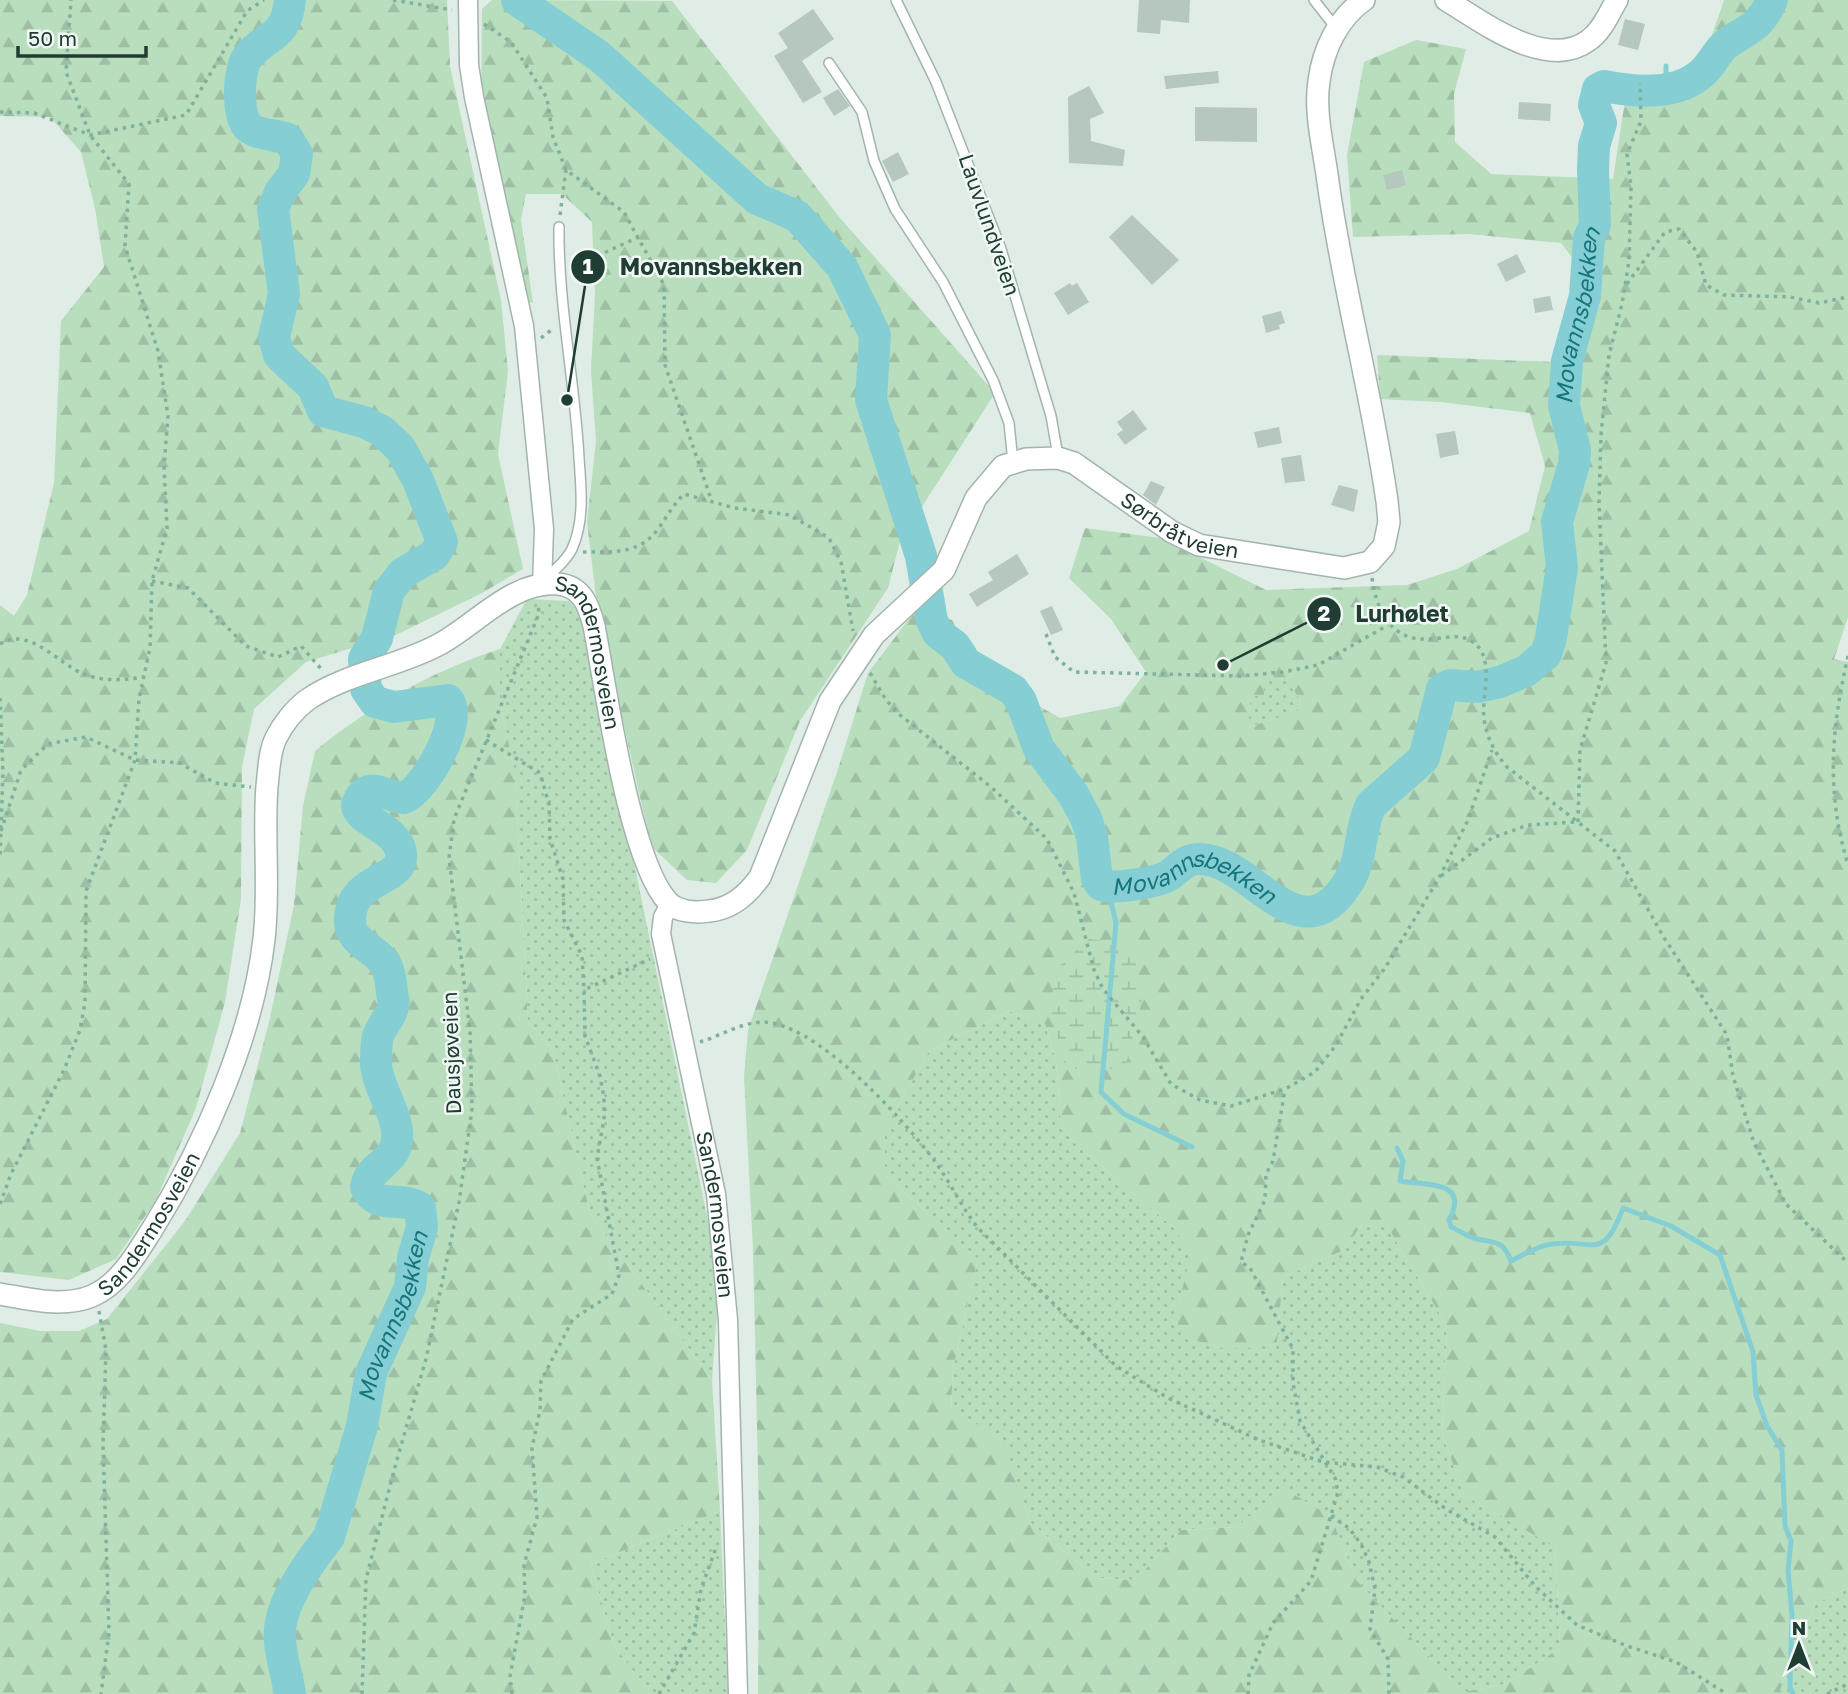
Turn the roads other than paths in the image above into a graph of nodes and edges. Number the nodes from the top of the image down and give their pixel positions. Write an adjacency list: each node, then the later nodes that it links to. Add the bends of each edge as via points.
1 (896, 0): 10 (lane, Lauvlundveien, via 936,82 1001,249 1051,416)
2 (1314, 0): 7 (lane)
3 (1364, 0): 7 (street, Sørbråtveien)
4 (1447, 0): 5 (street, via 1498,33 1542,48 1565,50 1590,40)
5 (1617, 0)
6 (468, 6): 12 (street, via 474,97 526,345 544,529)
7 (1337, 30): 10 (street, Sørbråtveien, via 1321,66 1317,102 1343,279 1383,473 1389,522 1384,546 1370,562 1345,568 1199,545 1172,532 1074,463)
8 (829, 63): 11 (lane, via 862,112 874,161 895,209 948,291 993,380 1009,423)
9 (559, 227): 12 (lane, via 582,507 570,551)
10 (1058, 458): 11 (street)
11 (1013, 462): 13 (street, via 994,474 976,498 950,561 936,579 858,655 830,701 773,850 752,889 713,911)
12 (542, 586): 13 (street, Sandermosveien, via 567,586 588,604 640,848 654,884); 14 (street, Sandermosveien, via 528,587 507,599 439,645 304,702 289,717 275,739 267,788 259,976 209,1127 167,1206 113,1283 74,1301 36,1301)
13 (670, 905): 15 (street, Sandermosveien, via 662,924 665,955 716,1194 728,1320)
14 (0, 1294)
15 (738, 1694)

